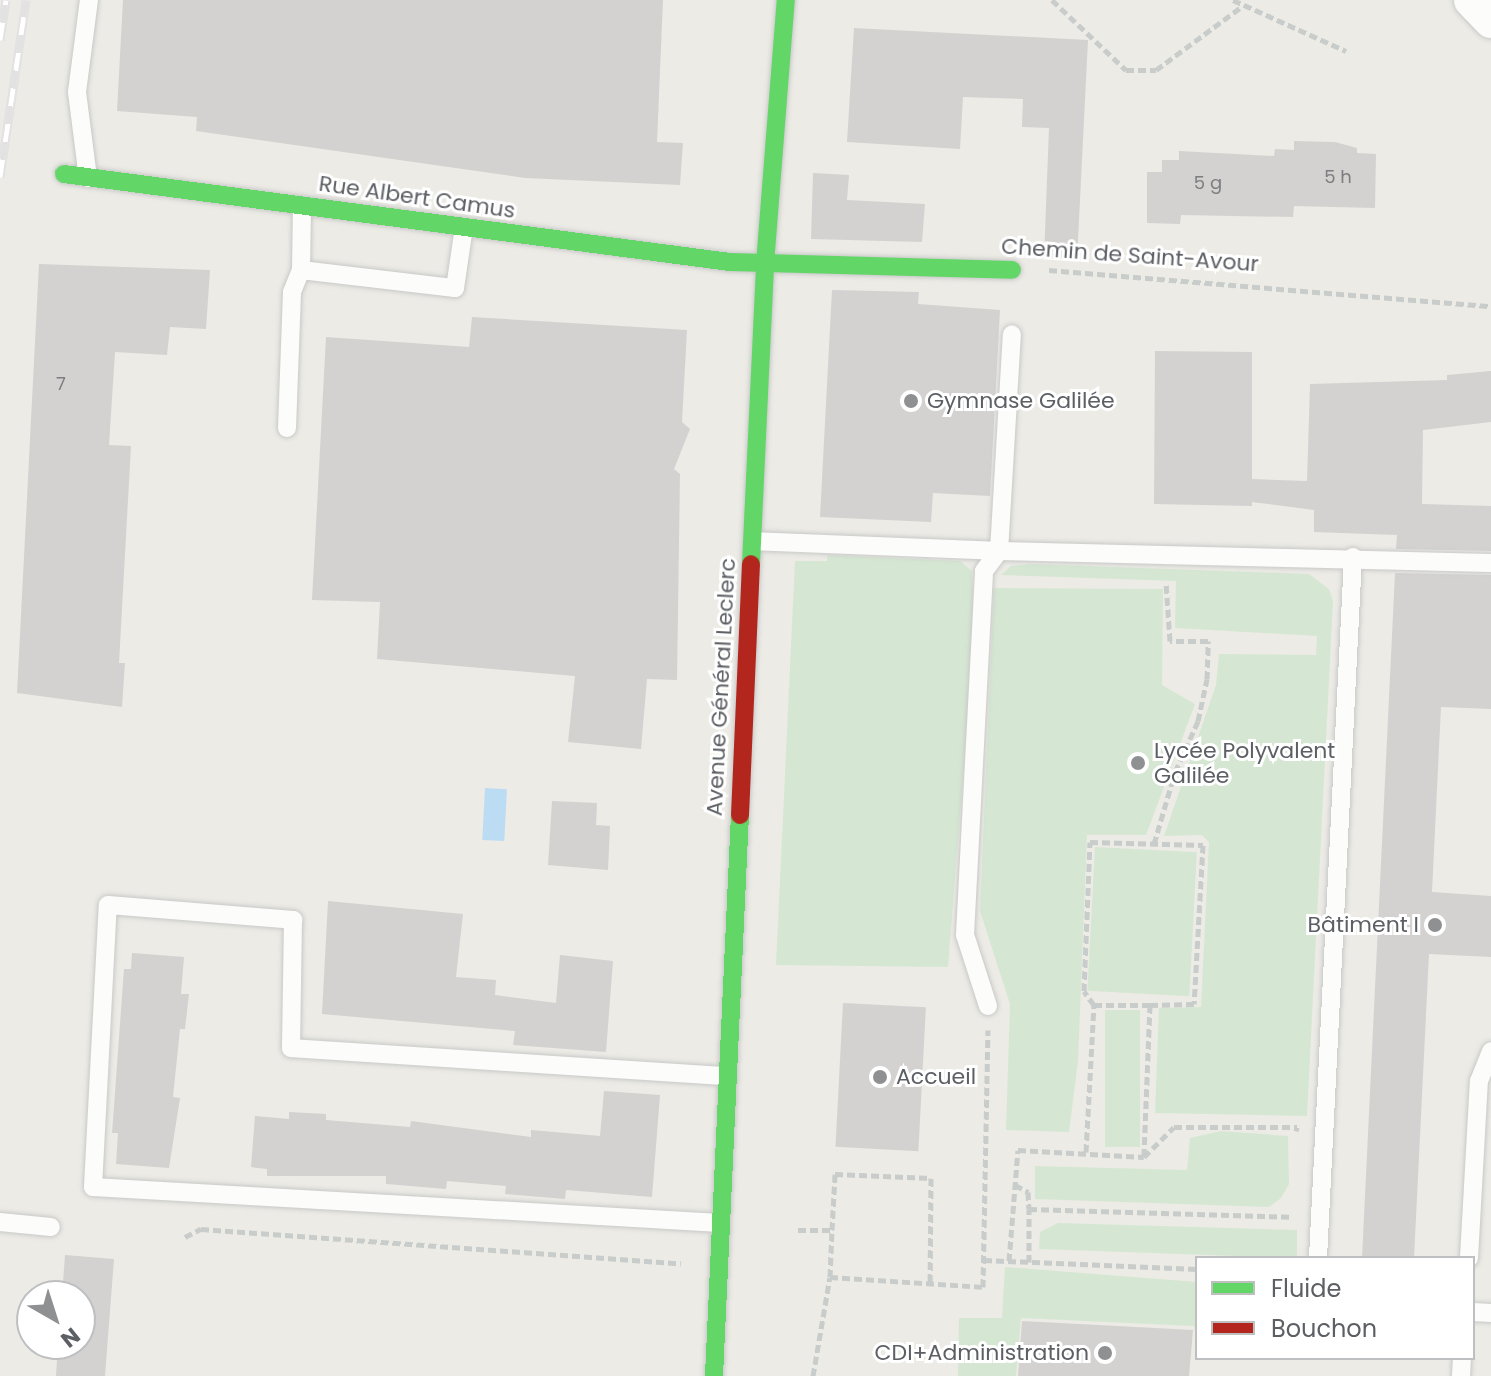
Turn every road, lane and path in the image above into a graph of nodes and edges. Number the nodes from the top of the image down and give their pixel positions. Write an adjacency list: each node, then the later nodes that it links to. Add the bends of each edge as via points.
1 (89, 0): 10 (lane, via 77,92)
2 (786, 0): 13 (main road, Avenue Général Leclerc)
3 (1052, 0): 6 (path, via 1126,70 1156,70)
4 (1233, 0): 6 (path)
5 (1472, 0): 7 (street)
6 (1241, 7): 8 (path)
7 (1491, 20)
8 (1346, 51)
9 (64, 174): 10 (main road, Rue Albert Camus)
10 (88, 178): 11 (main road, Rue Albert Camus)
11 (302, 206): 12 (main road, Rue Albert Camus); 14 (lane)
12 (464, 227): 13 (main road, Rue Albert Camus); 14 (lane, via 455,288)
13 (765, 264): 15 (main road, Chemin de Saint-Avour); 19 (main road, Avenue Général Leclerc)
14 (301, 270): 18 (lane, via 292,292)
15 (1012, 270): 16 (path, Chemin de Saint-Avour)
16 (1491, 306)
17 (1012, 334): 20 (lane)
18 (287, 428)
19 (753, 541): 20 (lane); 29 (main road, Avenue Général Leclerc)
20 (999, 551): 21 (lane); 27 (lane, via 984,571 965,935)
21 (1353, 557): 22 (lane); 42 (lane)
22 (1491, 563)
23 (1153, 583): 24 (path, via 1169,583 1170,641 1208,641 1198,721 1175,772)
24 (1154, 844): 25 (path, via 1090,842 1084,991); 26 (path, via 1203,845 1194,1004)
25 (1094, 1005): 26 (path); 31 (path)
26 (1150, 1005): 32 (path)
27 (988, 1006): 44 (path)
28 (1491, 1051): 43 (lane, via 1479,1081)
29 (726, 1076): 37 (main road, Avenue Général Leclerc); 37 (lane, via 291,1048 293,920 108,905 93,1187)
30 (1296, 1142): 32 (path, via 1297,1127 1174,1127)
31 (1086, 1152): 32 (path); 33 (path, via 1018,1150)
32 (1144, 1157)
33 (1015, 1185): 35 (path, via 1028,1192); 45 (path)
34 (1294, 1204): 35 (path, via 1293,1219)
35 (1029, 1209): 46 (path)
36 (0, 1222): 38 (lane)
37 (720, 1223): 51 (main road, Avenue Général Leclerc)
38 (51, 1227)
39 (798, 1230): 40 (path)
40 (832, 1230): 49 (path); 50 (path, via 835,1174 931,1178)
41 (185, 1237): 47 (path, via 201,1229 668,1260)
42 (1318, 1256)
43 (1469, 1256)
44 (984, 1260): 45 (path); 50 (path, via 983,1287)
45 (1009, 1261): 46 (path)
46 (1029, 1262): 48 (path)
47 (692, 1266)
48 (1195, 1269)
49 (830, 1277): 50 (path); 52 (path)
50 (930, 1283)
51 (714, 1376)
52 (813, 1376)

